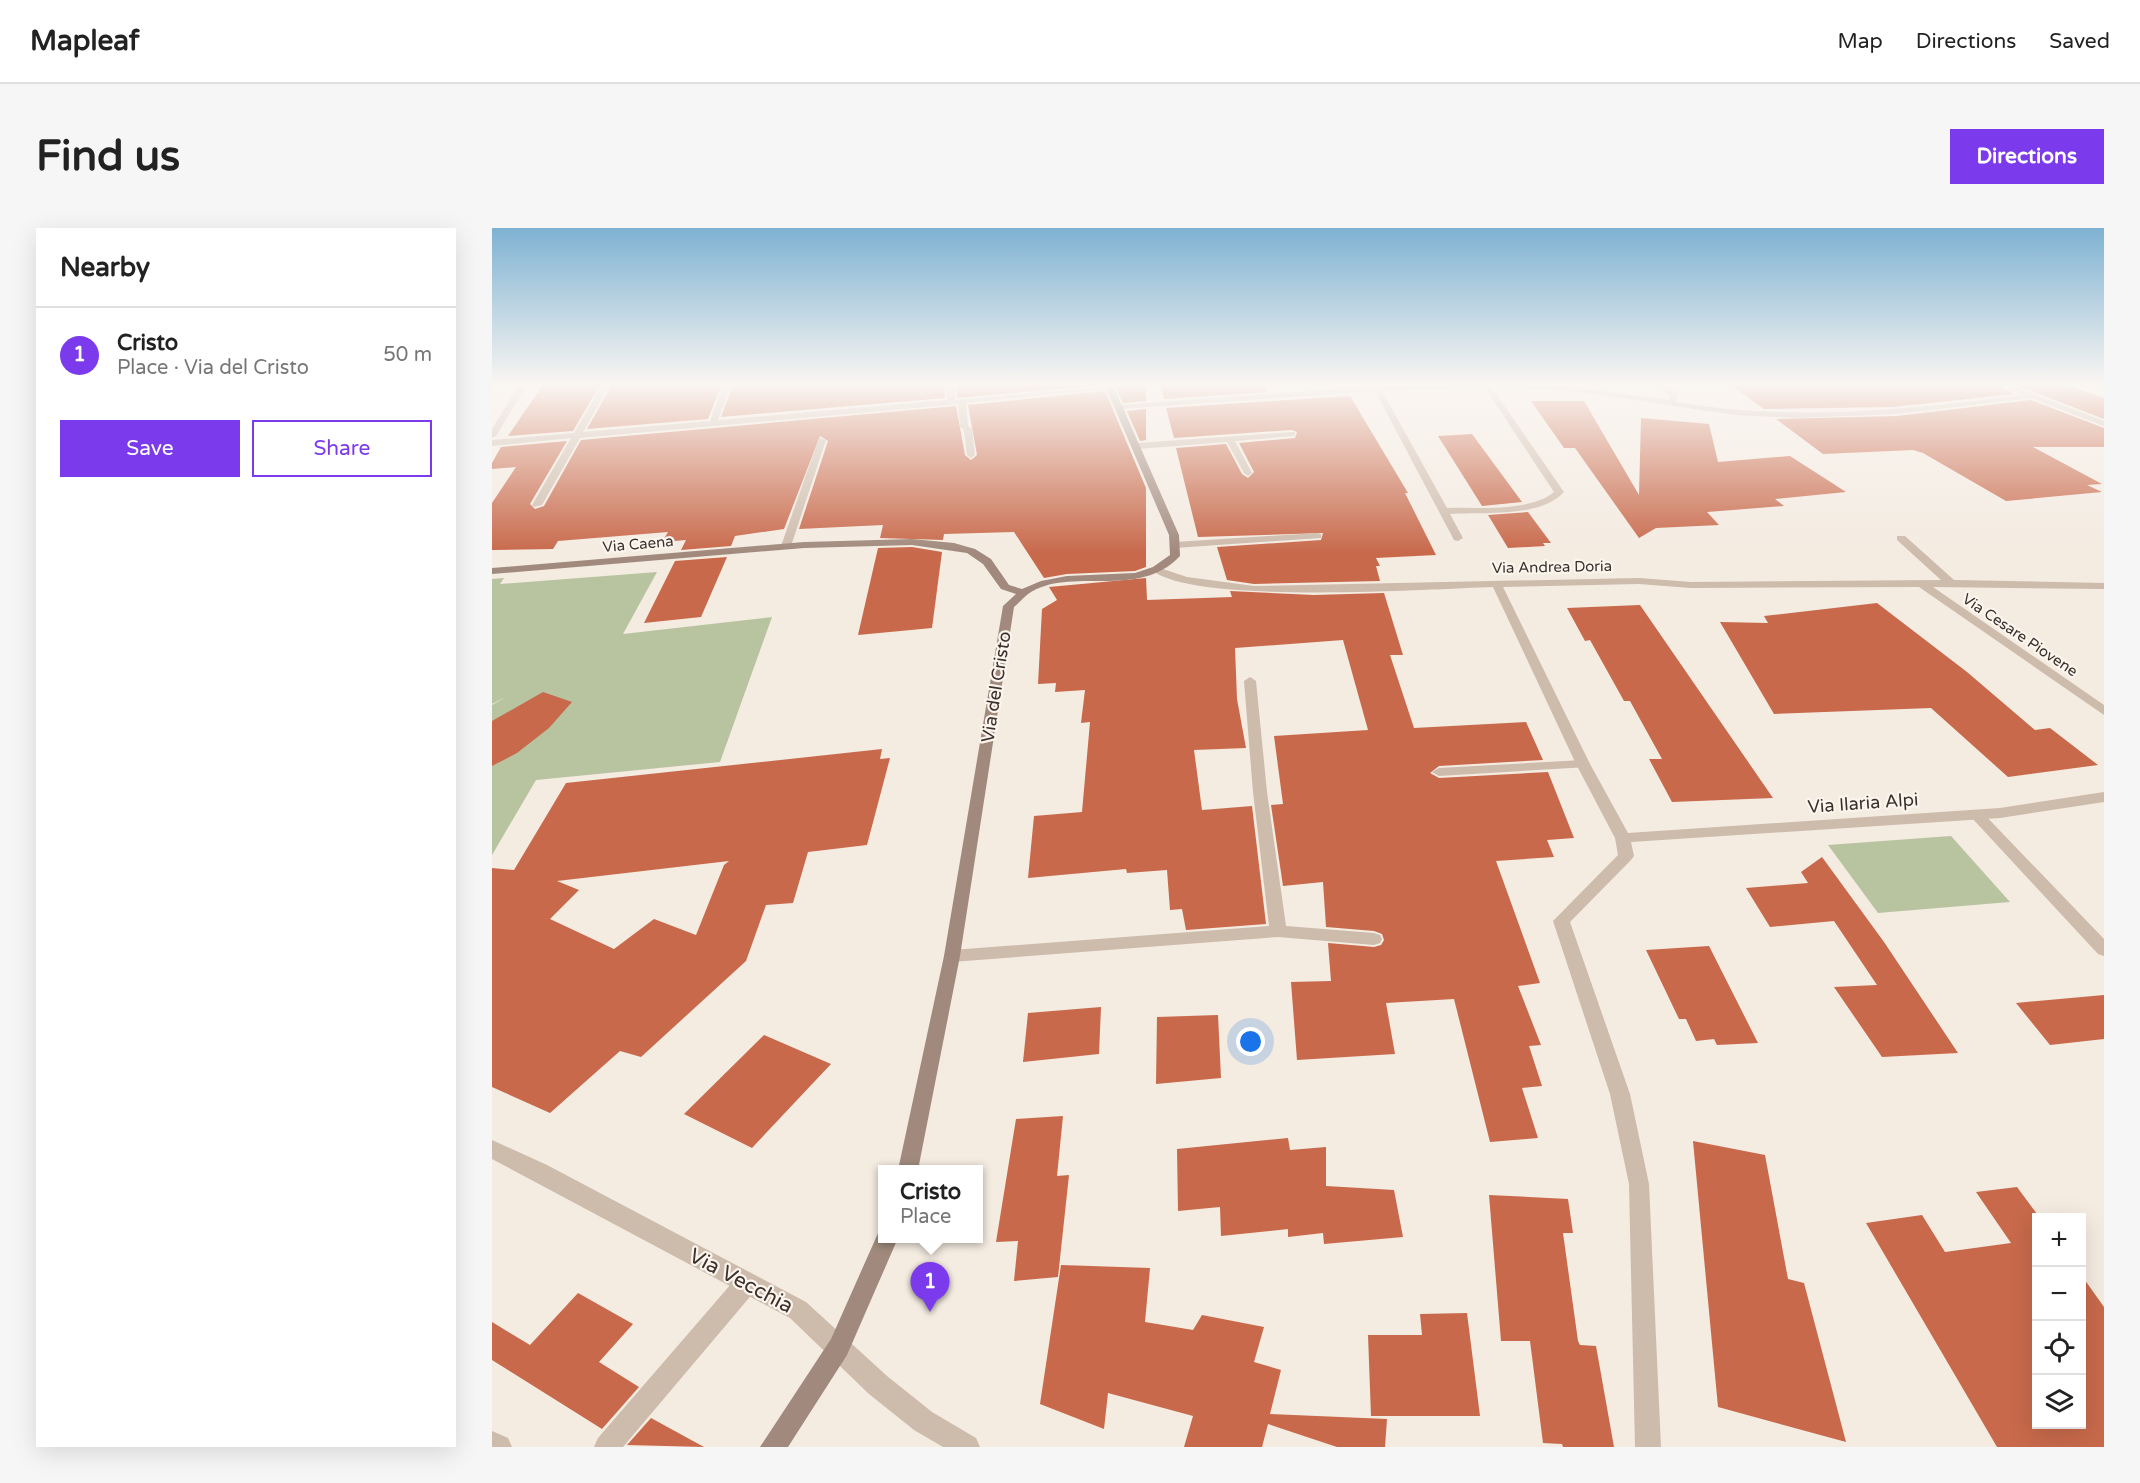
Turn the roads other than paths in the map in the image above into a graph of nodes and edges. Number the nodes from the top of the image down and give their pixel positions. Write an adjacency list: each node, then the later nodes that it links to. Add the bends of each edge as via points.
1 (526, 440): 10 (street)
2 (576, 440): 14 (street)
3 (822, 440): 20 (street)
4 (969, 440): 12 (street)
5 (1134, 440): 11 (street)
6 (1218, 440): 11 (street)
7 (1230, 440): 13 (street)
8 (1404, 440): 15 (street)
9 (1524, 440): 15 (street, via 1559,492 1555,499 1538,506)
10 (492, 443)
11 (1137, 446): 19 (street)
12 (971, 455)
13 (1248, 473)
14 (537, 505)
15 (1442, 511): 17 (street)
16 (1317, 536): 19 (street)
17 (1458, 538)
18 (1901, 538): 24 (street)
19 (1175, 545): 21 (street, via 1175,556)
20 (786, 546): 22 (street, Via Caena); 27 (street, Via Caena, via 895,542 955,547 983,557 1005,587)
21 (1157, 570): 25 (street, Via Andrea Doria, via 1185,580 1254,589); 27 (street, via 1124,578 1050,582)
22 (492, 571)
23 (1921, 583): 24 (street, Via Andrea Doria); 25 (street, Via Andrea Doria); 29 (street, Via Cesare Piovene)
24 (1951, 583): 26 (street, Via Andrea Doria)
25 (1496, 584): 30 (street)
26 (2104, 586)
27 (1022, 592): 38 (street, Via del Cristo, via 1009,606)
28 (1250, 681): 35 (street)
29 (2104, 711)
30 (1583, 764): 31 (street); 34 (street)
31 (1439, 772)
32 (2104, 797): 33 (street, Via Ilaria Alpi)
33 (1977, 815): 34 (street, Via Ilaria Alpi); 37 (street)
34 (1623, 838): 49 (street, via 1626,856 1561,921 1620,1094 1639,1184)
35 (1278, 931): 36 (street); 38 (street)
36 (1374, 939)
37 (2104, 950)
38 (952, 956): 40 (street, Via del Cristo)
39 (492, 1149): 42 (street, Via Vecchia)
40 (909, 1165)
41 (885, 1243): 43 (street)
42 (746, 1284): 43 (street, Via Vecchia, via 798,1310); 46 (street)
43 (839, 1347): 47 (street); 48 (street, Via Vecchia, via 923,1421)
44 (492, 1444): 45 (street)
45 (499, 1447)
46 (607, 1447)
47 (773, 1447)
48 (967, 1447)
49 (1648, 1447)

